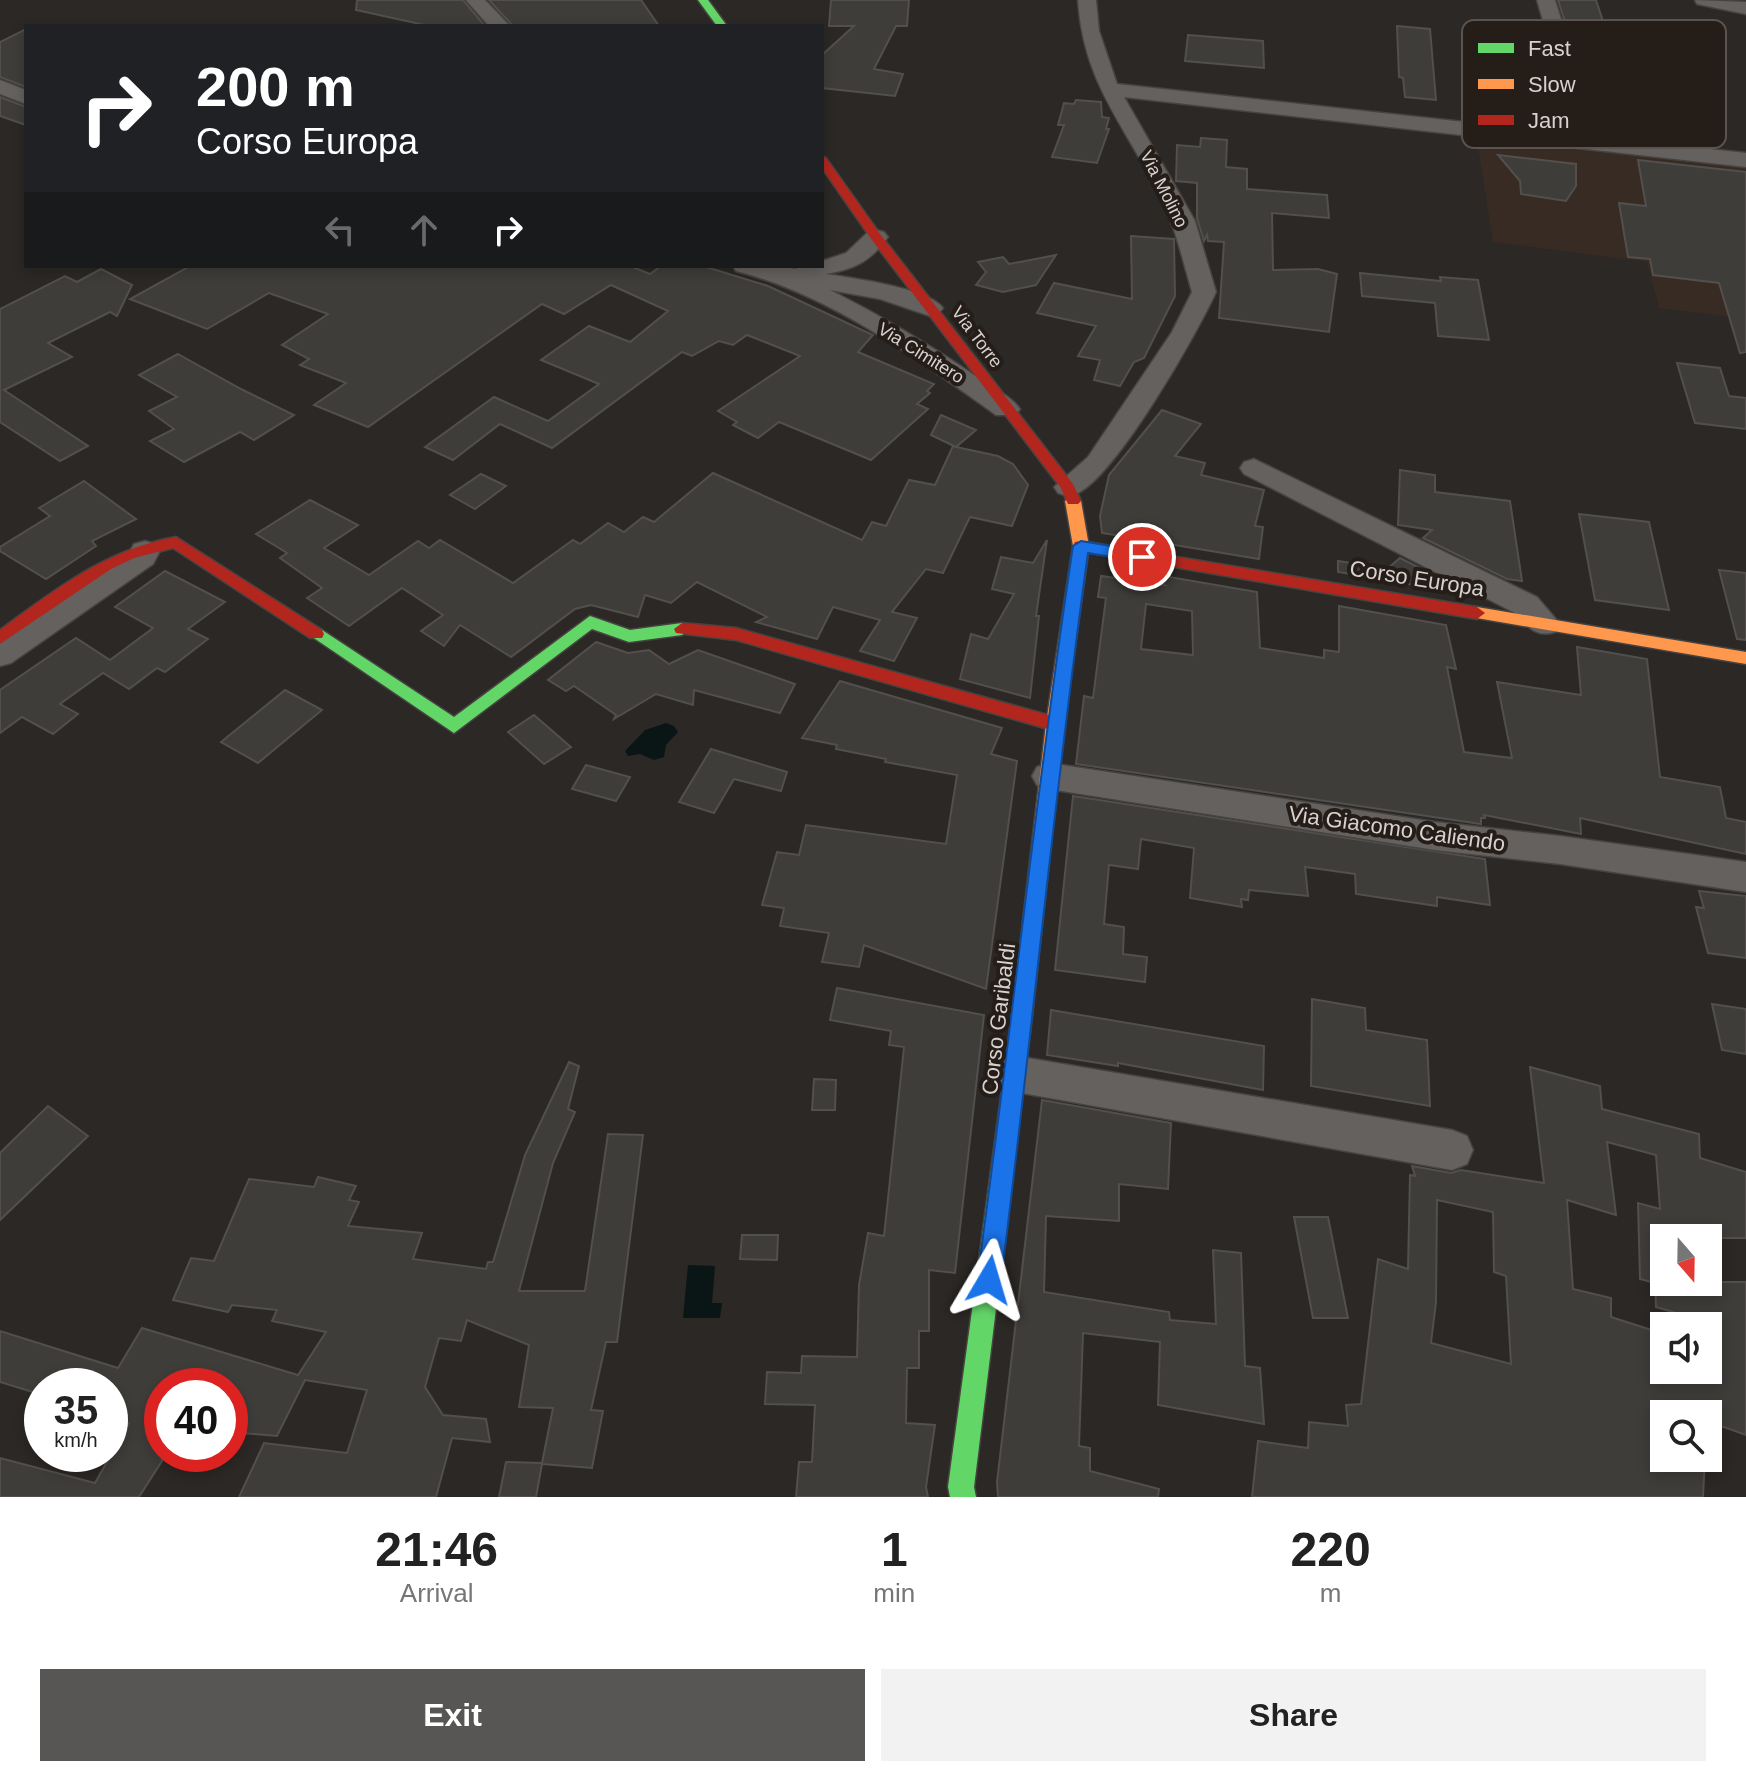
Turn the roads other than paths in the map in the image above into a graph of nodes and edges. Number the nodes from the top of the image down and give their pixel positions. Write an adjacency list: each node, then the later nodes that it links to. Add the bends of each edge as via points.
1 (475, 0): 8 (street)
2 (703, 0): 9 (street)
3 (1087, 0): 11 (street, Via Molino, via 1090,40)
4 (1546, 0): 7 (street)
5 (1704, 0): 6 (street)
6 (1746, 8)
7 (1552, 20)
8 (498, 24)
9 (721, 24)
10 (0, 86): 12 (street)
11 (1110, 89): 13 (street); 26 (street, Via Molino, via 1183,221 1204,292 1185,332 1098,463)
12 (24, 97)
13 (1462, 128)
14 (1639, 148): 15 (street)
15 (1746, 160)
16 (824, 163): 17 (street, Via Torre)
17 (876, 237): 18 (street, Via Cimitero, via 866,253); 23 (street, Via Torre)
18 (824, 267)
19 (753, 268): 21 (street, Via Cimitero)
20 (819, 268): 21 (street, Via Cimitero)
21 (780, 275): 22 (street, Via Cimitero); 23 (street, Via Cimitero, via 901,295)
22 (835, 300): 23 (street, Via Cimitero, via 901,319); 24 (street, Via Cimitero)
23 (930, 308): 24 (street, Via Torre)
24 (1006, 409): 26 (street, Via Torre)
25 (1254, 468): 29 (street, via 1526,605)
26 (1068, 487): 27 (street, Via Torre)
27 (1081, 546): 29 (street, Corso Europa); 33 (street, Corso Garibaldi)
28 (147, 547): 30 (street, via 128,552); 31 (street, via 142,557); 33 (street, via 176,542 454,726 590,622 629,636 690,628 736,634)
29 (1544, 624): 32 (street, Corso Europa)
30 (0, 638)
31 (0, 655)
32 (1746, 658)
33 (1055, 724): 34 (street, Corso Garibaldi)
34 (1049, 776): 35 (street, Via Giacomo Caliendo, via 1435,836); 36 (street, Corso Garibaldi)
35 (1746, 877)
36 (1016, 1074): 37 (street); 38 (street, Corso Garibaldi)
37 (1452, 1150)
38 (963, 1497)

